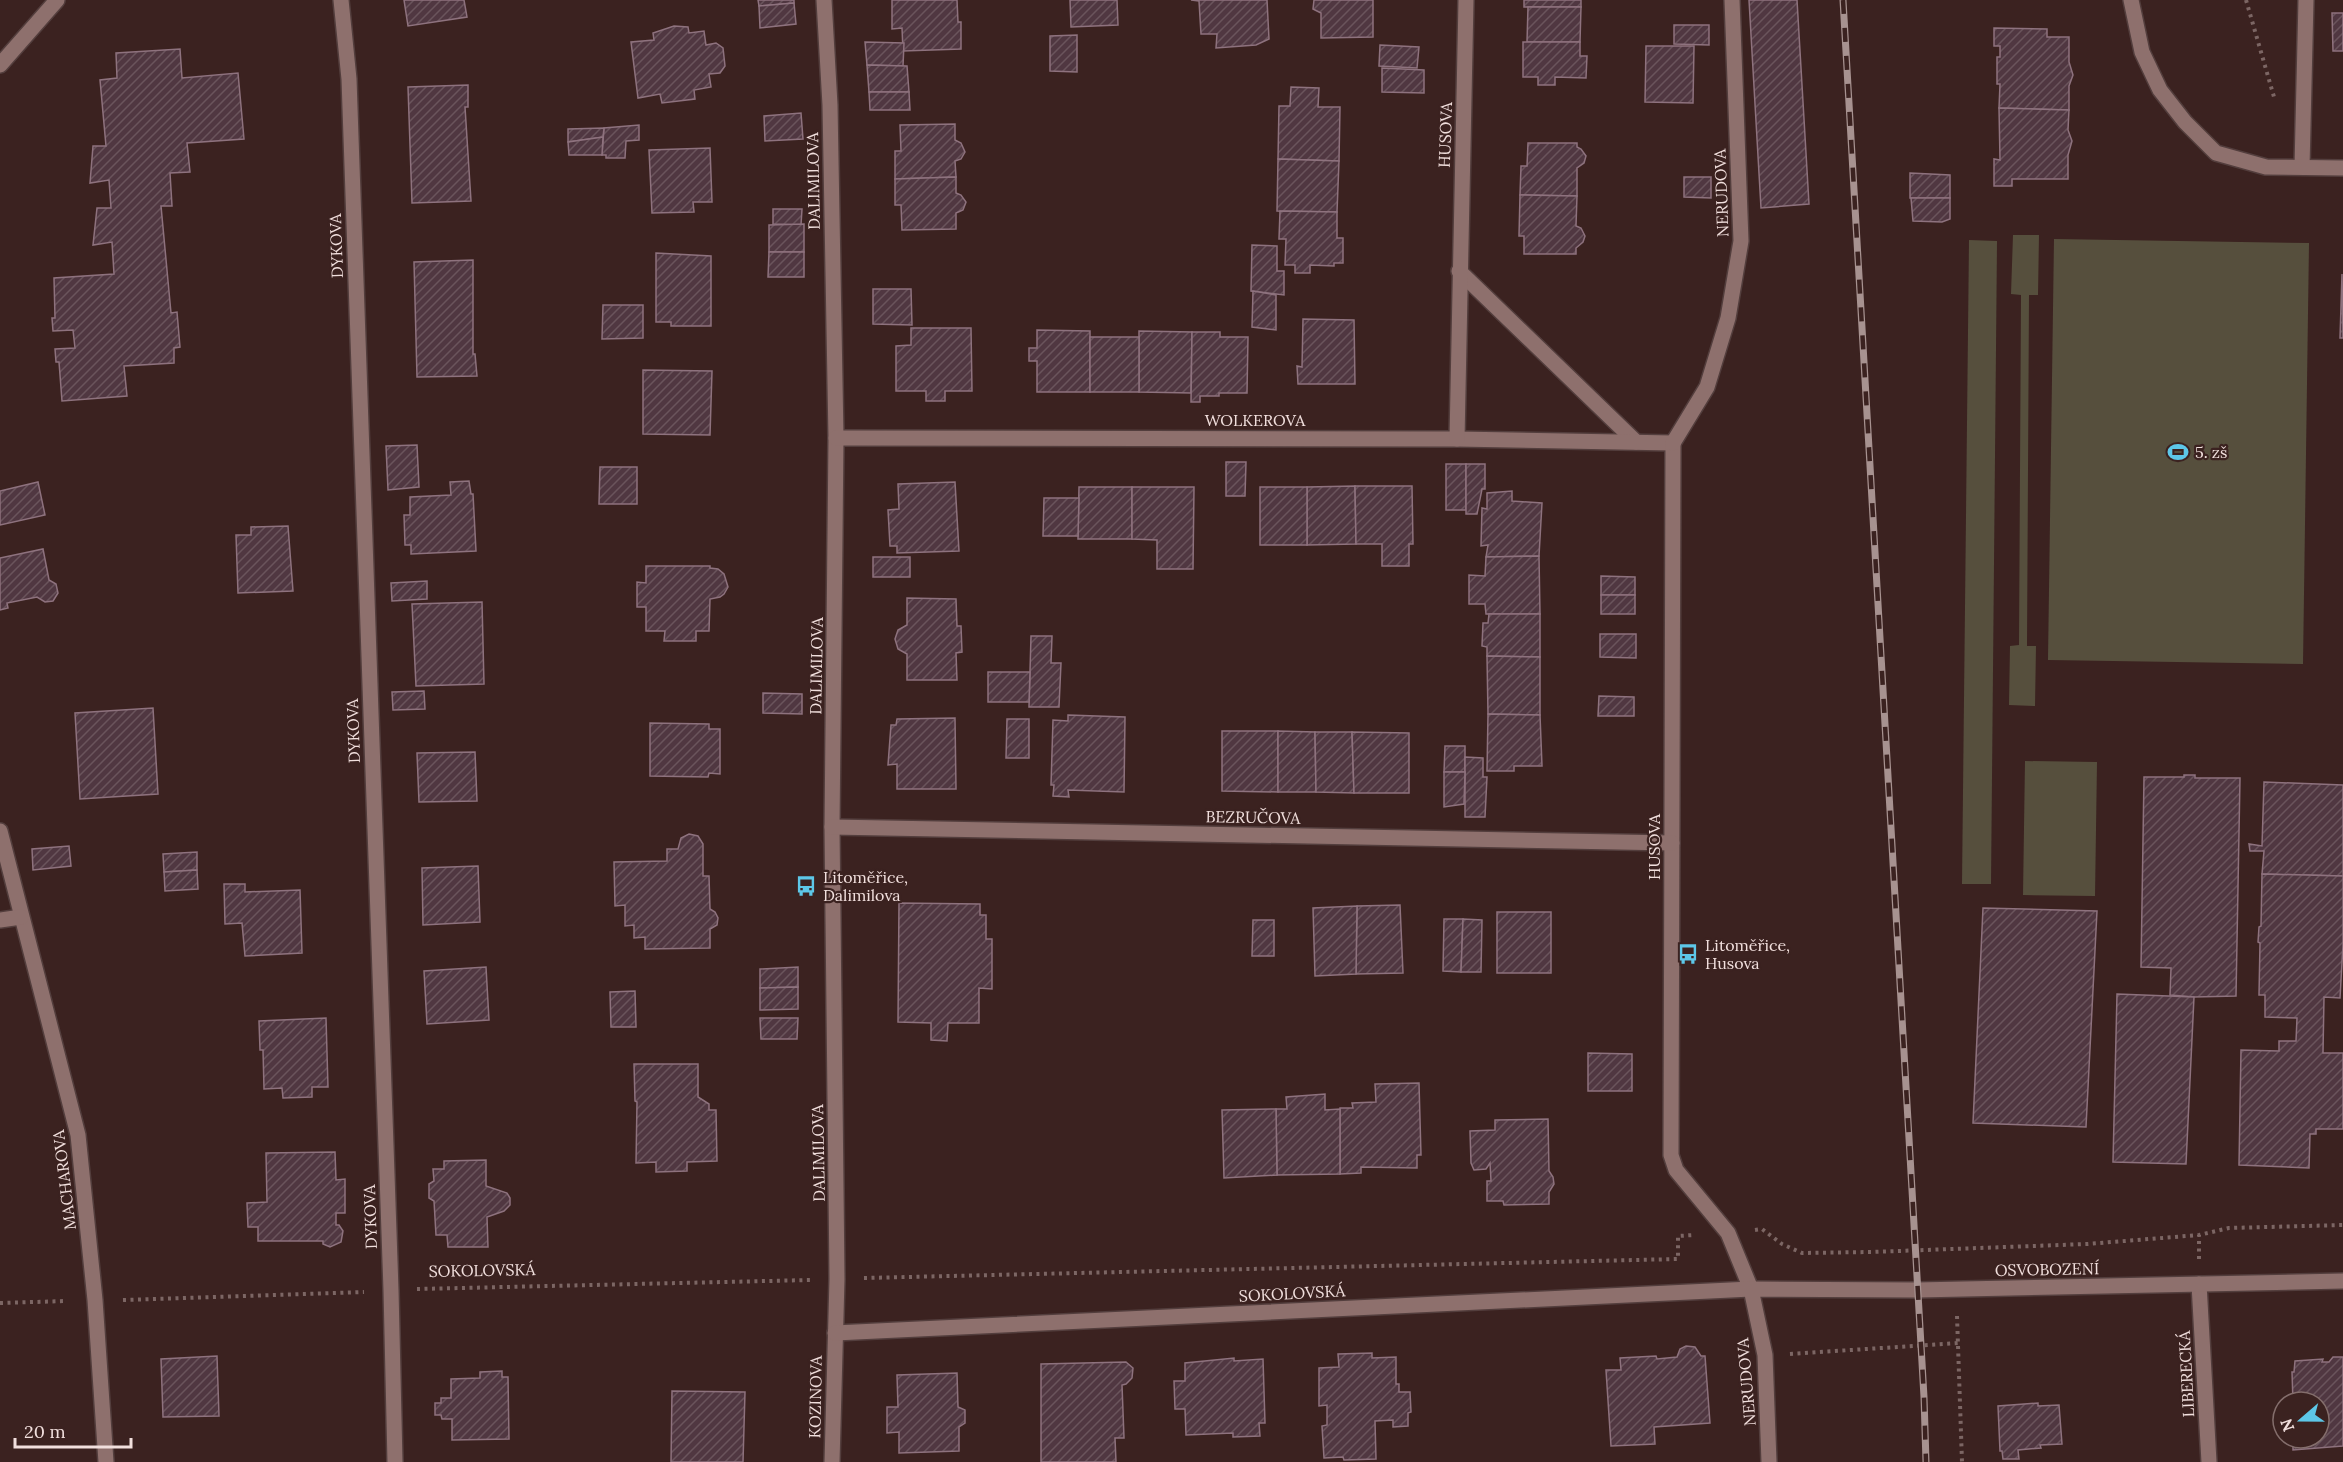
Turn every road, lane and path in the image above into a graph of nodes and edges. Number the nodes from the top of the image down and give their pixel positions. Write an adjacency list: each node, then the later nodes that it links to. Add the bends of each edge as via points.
1 (57, 0): 9 (street)
2 (341, 0): 31 (street, DYKOVA, via 348,79)
3 (824, 0): 14 (street, DALIMILOVA, via 830,105)
4 (1466, 0): 13 (street, HUSOVA)
5 (1732, 0): 17 (street, NERUDOVA, via 1741,241 1728,318 1707,387)
6 (2131, 0): 11 (street, via 2142,52 2160,90 2216,153 2266,167)
7 (2246, 0): 10 (path, via 2277,108)
8 (2306, 0): 10 (street)
9 (0, 65)
10 (2303, 107): 11 (street)
11 (2302, 167): 12 (street)
12 (2343, 168)
13 (1459, 271): 15 (street, HUSOVA); 16 (street)
14 (836, 438): 15 (street, WOLKEROVA); 18 (street, DALIMILOVA)
15 (1457, 439): 16 (street, WOLKEROVA)
16 (1636, 442): 17 (street, WOLKEROVA)
17 (1673, 442): 20 (street, HUSOVA)
18 (832, 826): 20 (street, BEZRUČOVA); 27 (street, DALIMILOVA)
19 (0, 831): 21 (street, MACHAROVA)
20 (1672, 843): 24 (street, HUSOVA, via 1671,1155 1676,1170)
21 (21, 917): 22 (street); 39 (street, MACHAROVA, via 78,1135)
22 (0, 920)
23 (2343, 1225): 25 (path, via 2229,1228 2199,1235 2086,1244)
24 (1728, 1233): 30 (street, NERUDOVA)
25 (1802, 1253)
26 (1630, 1261): 27 (path, SOKOLOVSKÁ)
27 (837, 1279): 31 (path, SOKOLOVSKÁ); 36 (street, DALIMILOVA)
28 (2343, 1281): 29 (street, OSVOBOZENÍ)
29 (2199, 1284): 32 (street, OSVOBOZENÍ); 44 (street, LIBERECKÁ)
30 (1751, 1289): 32 (street, OSVOBOZENÍ); 36 (street, SOKOLOVSKÁ); 38 (street, NERUDOVA)
31 (391, 1290): 33 (path, SOKOLOVSKÁ); 40 (street, DYKOVA)
32 (1955, 1290): 37 (path)
33 (129, 1300)
34 (55, 1301): 35 (path)
35 (0, 1303)
36 (835, 1333): 41 (street, KOZINOVA)
37 (1958, 1343): 38 (path); 43 (path)
38 (1765, 1355): 42 (street, NERUDOVA)
39 (106, 1462)
40 (395, 1462)
41 (832, 1462)
42 (1769, 1462)
43 (1962, 1462)
44 (2209, 1462)

